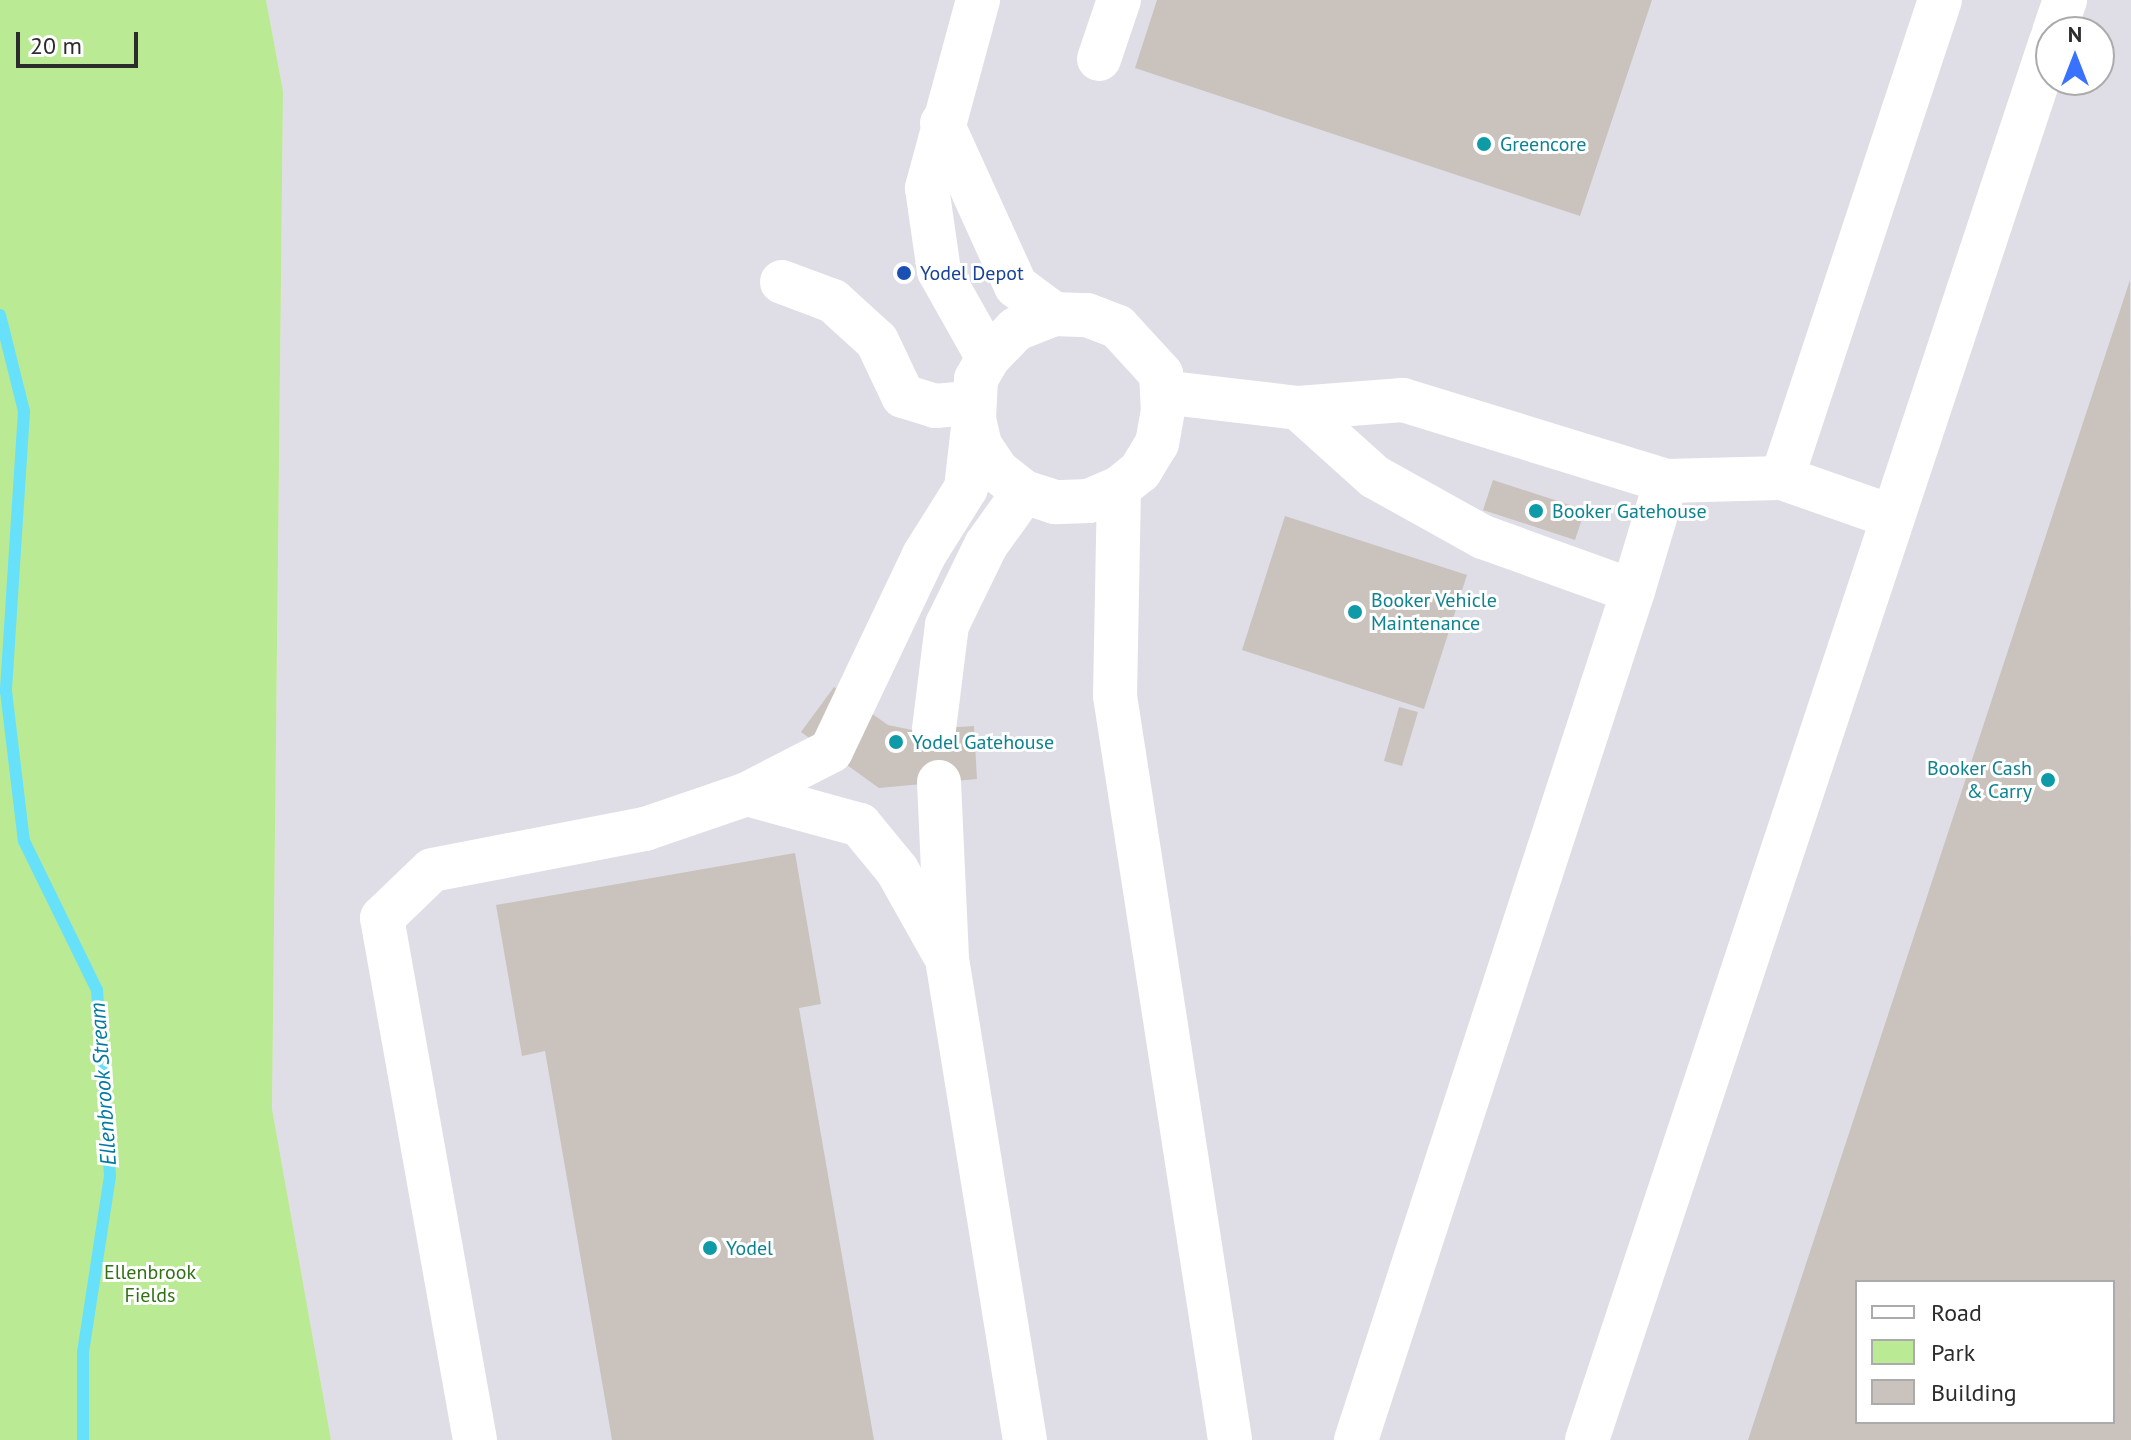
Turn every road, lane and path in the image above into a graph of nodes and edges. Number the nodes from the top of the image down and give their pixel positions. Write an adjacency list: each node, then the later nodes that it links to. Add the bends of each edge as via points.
1 (978, 0): 6 (street)
2 (1119, 0): 4 (street)
3 (1940, 0): 13 (street)
4 (1099, 59)
5 (2035, 88): 17 (street)
6 (942, 123): 8 (street, via 1016,286); 9 (street, via 927,188 939,271)
7 (782, 282): 12 (street, via 833,301 877,341 903,396)
8 (1054, 314): 9 (street, via 1016,329); 10 (street, via 1087,315 1118,327 1161,374)
9 (988, 358): 12 (street, via 976,379)
10 (1162, 392): 11 (street); 15 (street, via 1157,443 1140,471)
11 (1298, 408): 14 (street, via 1403,400); 18 (street, via 1375,477 1483,537)
12 (973, 411): 16 (street, via 980,445 998,472); 21 (street, via 966,488 924,555 831,751)
13 (1782, 478): 14 (street); 17 (street)
14 (1666, 481): 18 (street)
15 (1119, 488): 16 (street, via 1089,501 1055,502); 25 (street, via 1115,696)
16 (1024, 492): 19 (street, via 986,545 947,625)
17 (1890, 516): 27 (street)
18 (1633, 591): 26 (street)
19 (934, 729)
20 (939, 782): 22 (street)
21 (747, 794): 22 (street, via 860,825 897,870); 23 (street, via 645,829 432,870 382,918)
22 (947, 959): 24 (street)
23 (475, 1440)
24 (1025, 1440)
25 (1230, 1440)
26 (1356, 1440)
27 (1587, 1440)

